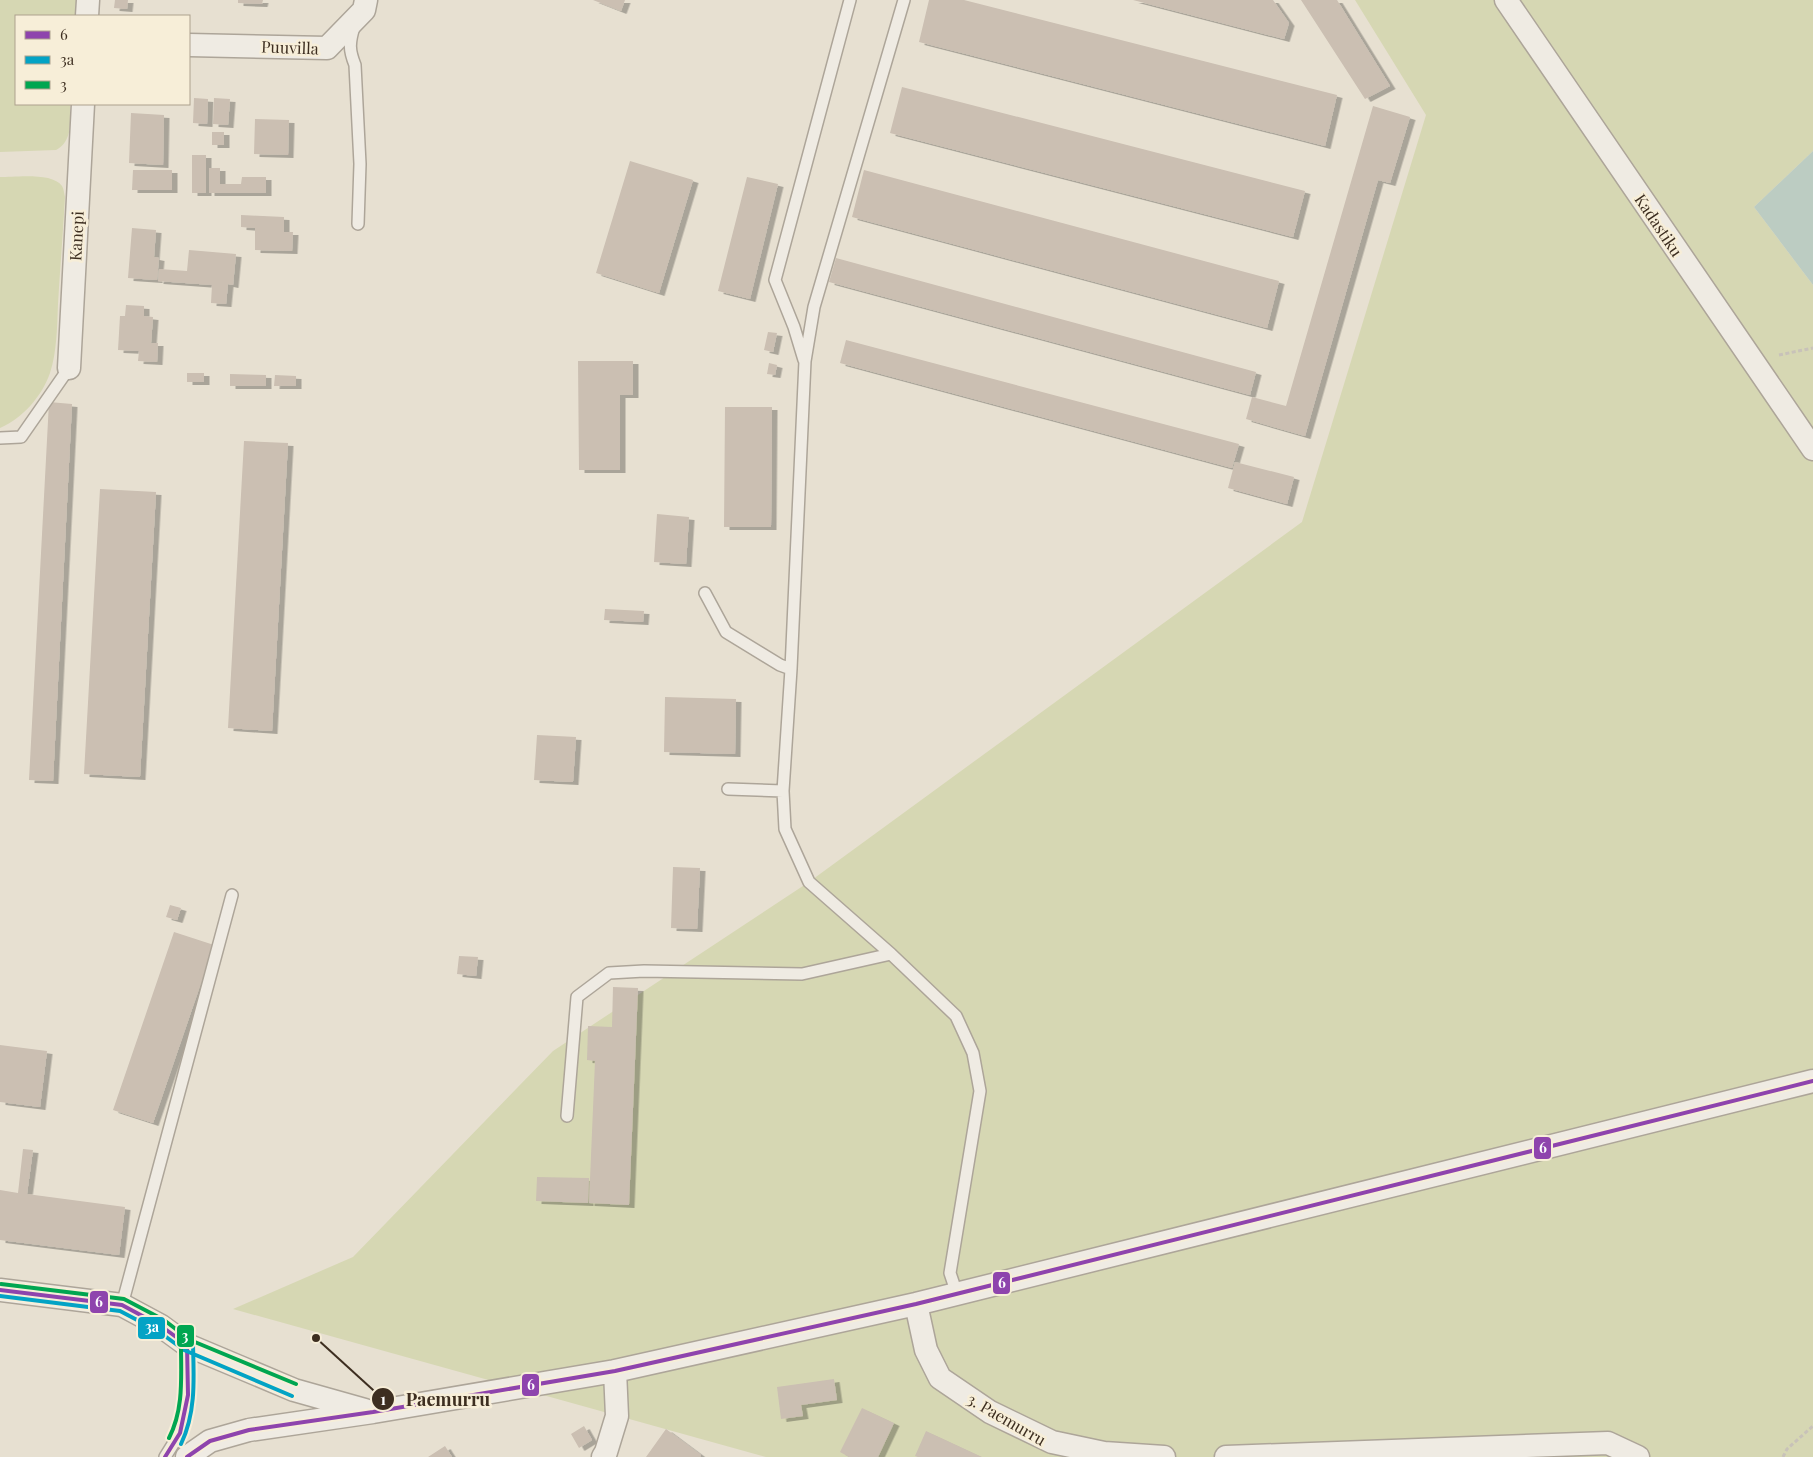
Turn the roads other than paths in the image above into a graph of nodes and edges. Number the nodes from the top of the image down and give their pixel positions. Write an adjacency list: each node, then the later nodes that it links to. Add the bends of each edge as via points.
1 (88, 0): 6 (street)
2 (850, 0): 10 (lane, via 775,280)
3 (904, 0): 10 (lane, via 814,307)
4 (1506, 0): 13 (street, Kadastiku)
5 (362, 8): 7 (street, Puuvilla, via 327,48); 9 (lane, via 351,38 350,52 356,66 360,164)
6 (87, 15)
7 (190, 45)
8 (83, 105): 11 (street, Kanepi)
9 (358, 224)
10 (805, 362): 15 (lane)
11 (69, 368): 12 (lane, via 21,437)
12 (0, 438)
13 (1813, 449)
14 (705, 593): 15 (lane, via 726,632)
15 (790, 670): 17 (lane)
16 (728, 789): 17 (lane)
17 (783, 791): 19 (lane, via 785,829 809,882)
18 (232, 895): 25 (lane)
19 (891, 954): 21 (lane, via 802,974 609,973 578,997); 23 (lane, via 956,1016 973,1053 980,1091 950,1273)
20 (1813, 1081): 23 (street)
21 (568, 1116)
22 (0, 1290): 25 (street)
23 (957, 1294): 24 (street)
24 (916, 1304): 27 (street); 29 (street, 3. Paemurru, via 926,1350 940,1378)
25 (122, 1305): 26 (street, via 161,1326)
26 (187, 1345): 28 (street, via 294,1390); 31 (lane, via 188,1395 180,1433)
27 (615, 1371): 28 (street); 33 (street, via 618,1416)
28 (373, 1412): 32 (street, via 249,1430 210,1441)
29 (1047, 1449): 34 (street, 3. Paemurru)
30 (1376, 1455): 35 (street); 36 (street, via 1608,1443)
31 (165, 1457)
32 (187, 1457)
33 (602, 1457)
34 (1164, 1457)
35 (1226, 1457)
36 (1638, 1457)

